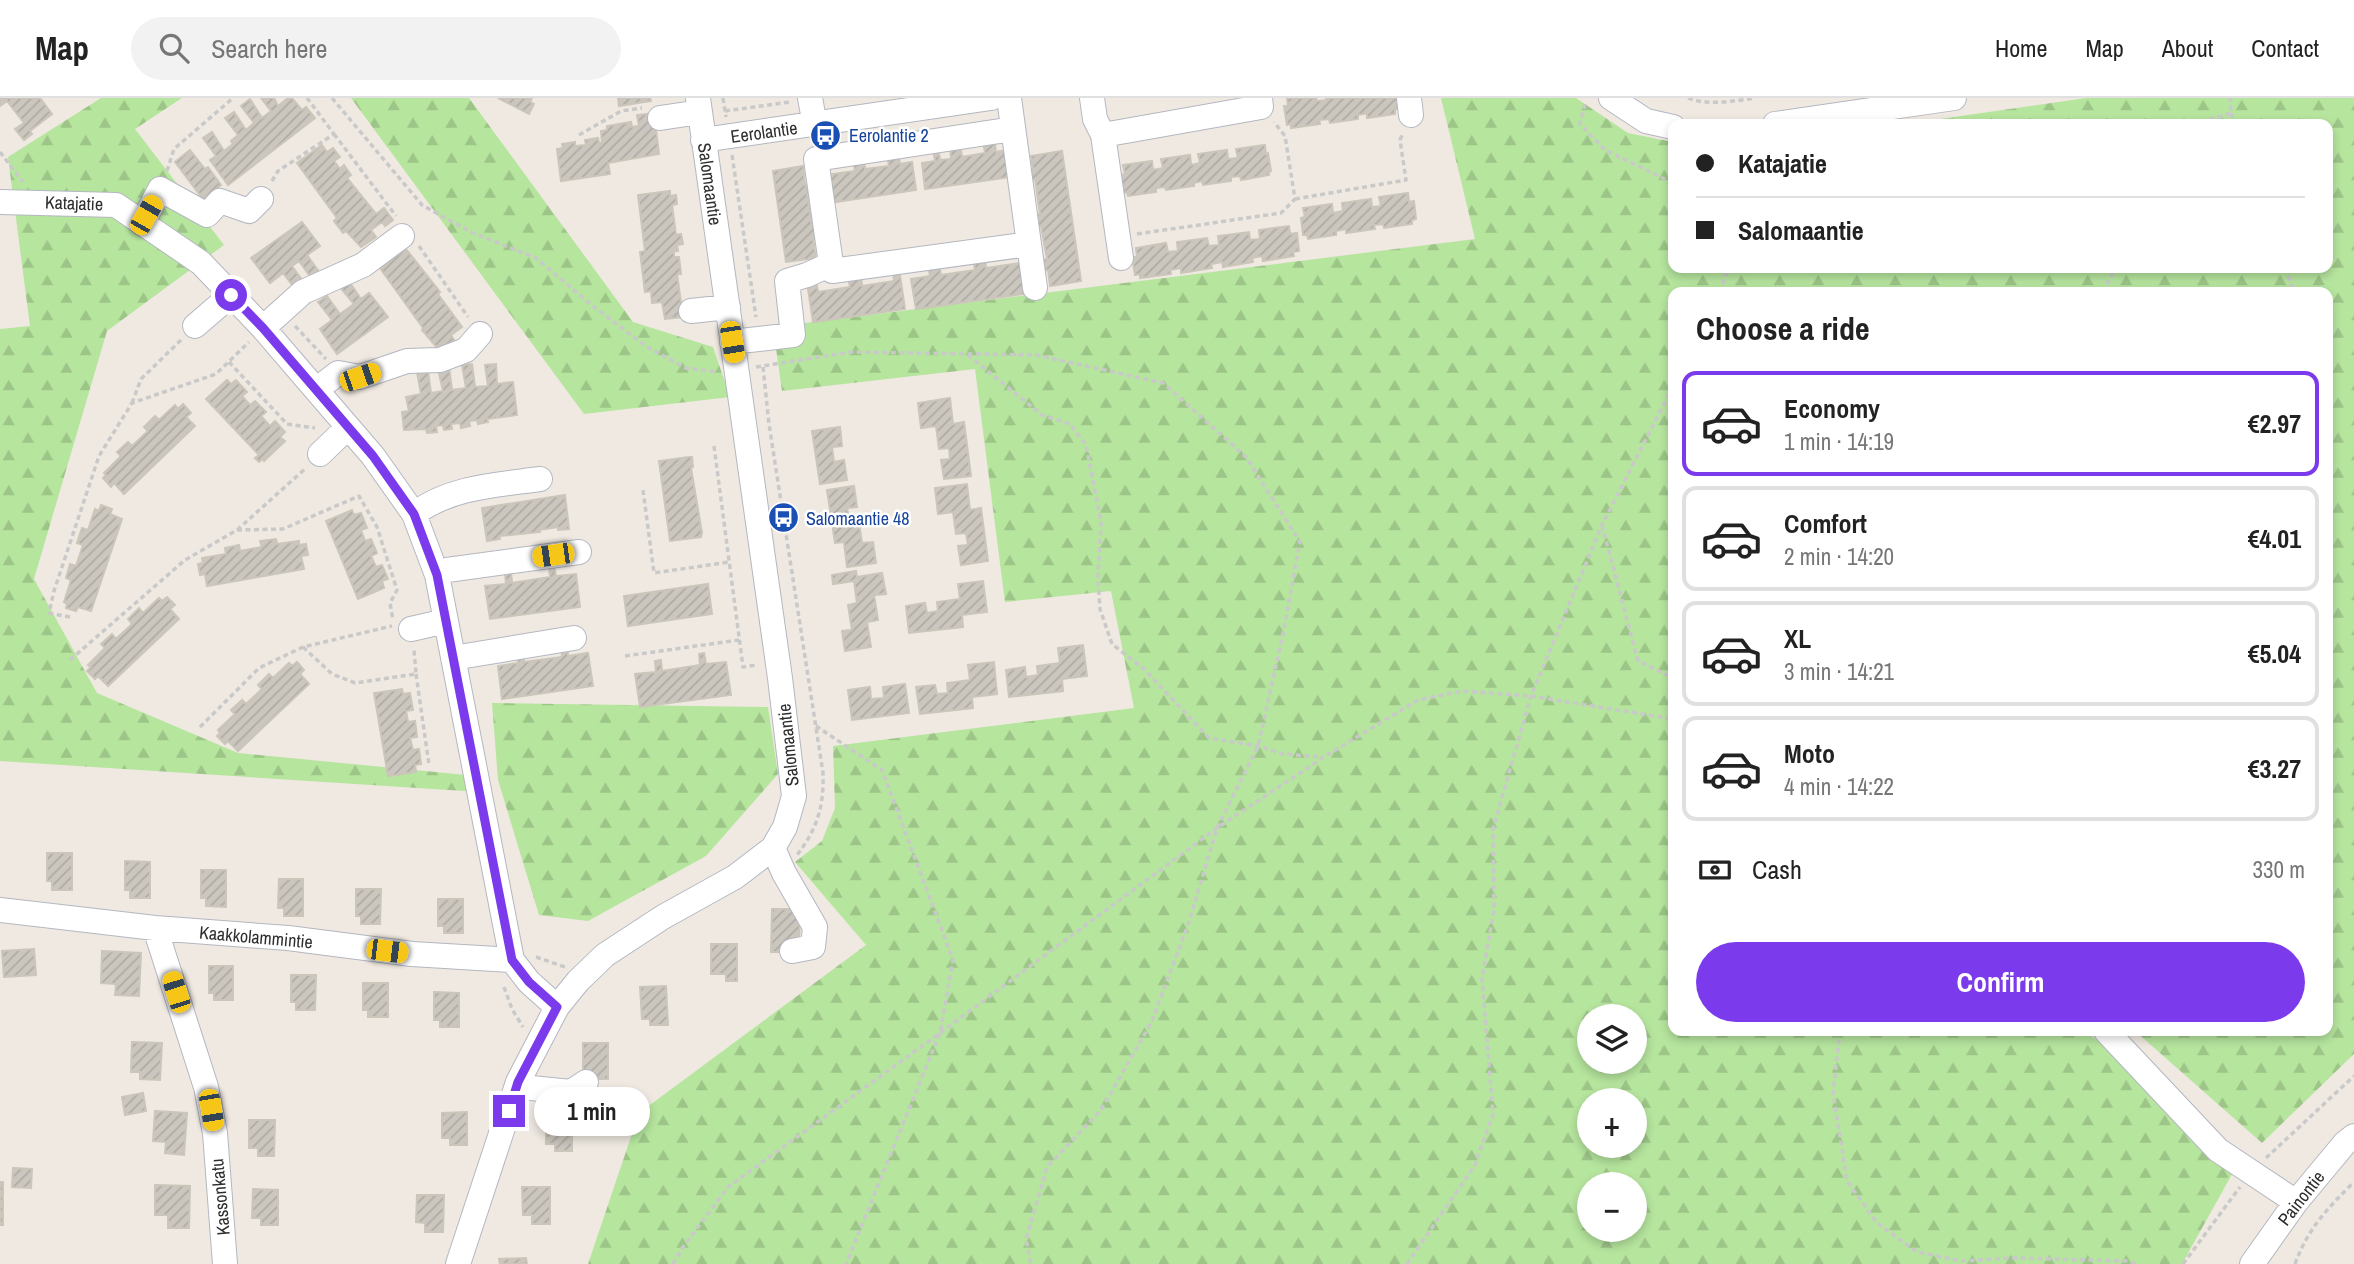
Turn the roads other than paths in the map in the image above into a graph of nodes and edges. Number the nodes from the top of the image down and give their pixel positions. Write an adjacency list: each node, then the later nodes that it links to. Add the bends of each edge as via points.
1 (810, 98): 11 (street)
2 (991, 98): 11 (street, Eerolantie)
3 (1009, 98): 13 (street)
4 (1092, 98): 14 (street)
5 (1611, 98): 12 (street, via 1646,121)
6 (1954, 98): 10 (street)
7 (1261, 102): 14 (street)
8 (707, 107): 9 (street); 15 (street, Salomaantie)
9 (653, 112)
10 (1809, 119)
11 (813, 125): 15 (street, Eerolantie); 16 (street)
12 (1668, 127)
13 (1013, 129): 16 (street); 21 (street)
14 (1103, 135): 22 (street)
15 (703, 140): 26 (street, Salomaantie)
16 (816, 159): 23 (street)
17 (261, 199): 19 (street, via 249,211 220,201 206,215 160,189)
18 (0, 202): 19 (street, Katajatie, via 116,205)
19 (143, 222): 25 (street, Katajatie, via 201,263)
20 (402, 236): 29 (street, via 363,265 303,292)
21 (1029, 244): 23 (street, via 832,271); 24 (street)
22 (1119, 248)
23 (831, 264): 31 (street, via 787,281 793,335)
24 (1035, 288)
25 (231, 295): 28 (street); 29 (street, Katajatie)
26 (727, 307): 27 (street); 31 (street, Salomaantie)
27 (691, 311)
28 (195, 326)
29 (263, 328): 32 (street, Katajatie)
30 (480, 334): 32 (street, via 466,350 440,360 407,361 360,377 338,373)
31 (732, 342): 41 (street, Salomaantie, via 794,796)
32 (318, 392): 34 (street, Katajatie, via 335,440 373,456)
33 (540, 479): 34 (street, via 465,489)
34 (414, 514): 36 (street, Katajatie)
35 (579, 552): 36 (street)
36 (437, 575): 37 (street, Katajatie)
37 (446, 621): 38 (street); 40 (street, Katajatie)
38 (411, 629)
39 (573, 638): 40 (street)
40 (453, 658): 45 (street, Katajatie)
41 (773, 848): 44 (street, via 815,927 813,947); 46 (street, Salomaantie, via 735,877 605,956)
42 (0, 910): 43 (street, Kaakkolammintie)
43 (155, 928): 45 (street, Kaakkolammintie, via 412,954); 52 (street, Kassonkatu, via 206,1087 215,1133)
44 (792, 951)
45 (519, 957): 46 (street, Katajatie, via 529,982)
46 (557, 1007): 48 (street, Salomaantie)
47 (2111, 1036): 51 (street, via 2218,1150)
48 (518, 1082): 49 (street, via 531,1088 571,1091); 53 (street, Salomaantie)
49 (586, 1082)
50 (2354, 1136): 51 (street, Painontie)
51 (2296, 1202): 54 (street, Painontie)
52 (225, 1264)
53 (458, 1264)
54 (2252, 1264)

